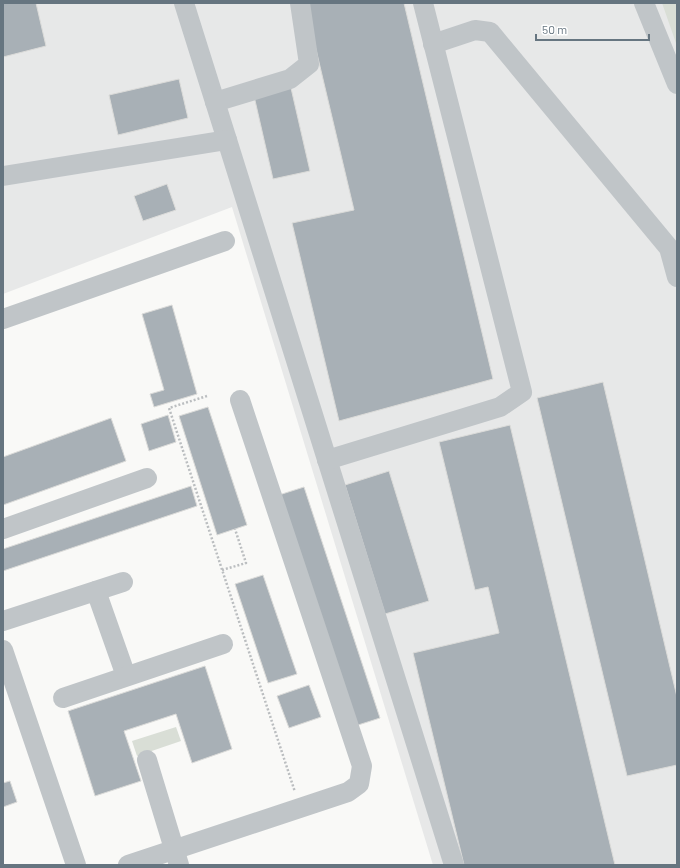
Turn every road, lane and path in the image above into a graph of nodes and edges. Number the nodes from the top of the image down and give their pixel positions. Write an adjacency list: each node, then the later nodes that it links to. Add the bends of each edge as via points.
1 (184, 3): 7 (lane)
2 (300, 3): 7 (lane, via 309,64 290,79)
3 (423, 3): 5 (lane)
4 (644, 3): 6 (lane)
5 (433, 44): 11 (lane, via 475,30 490,32 669,248); 15 (lane, via 522,392 500,407)
6 (677, 84)
7 (215, 102): 8 (lane)
8 (227, 140): 9 (lane); 15 (lane)
9 (3, 176)
10 (225, 240): 12 (lane)
11 (677, 277)
12 (3, 319)
13 (207, 396): 19 (path, via 169,408)
14 (240, 400): 28 (lane, via 362,766 358,784 348,792)
15 (327, 460): 32 (lane)
16 (147, 478): 17 (lane)
17 (3, 529)
18 (235, 530): 19 (path, via 246,563)
19 (222, 570): 28 (path)
20 (123, 582): 21 (lane)
21 (96, 591): 22 (lane); 25 (lane)
22 (3, 621)
23 (223, 644): 25 (lane)
24 (3, 650): 30 (lane)
25 (126, 676): 26 (lane)
26 (63, 698)
27 (147, 760): 29 (lane)
28 (300, 808): 29 (lane)
29 (177, 857): 31 (lane)
30 (76, 865)
31 (128, 865)
32 (454, 865)

